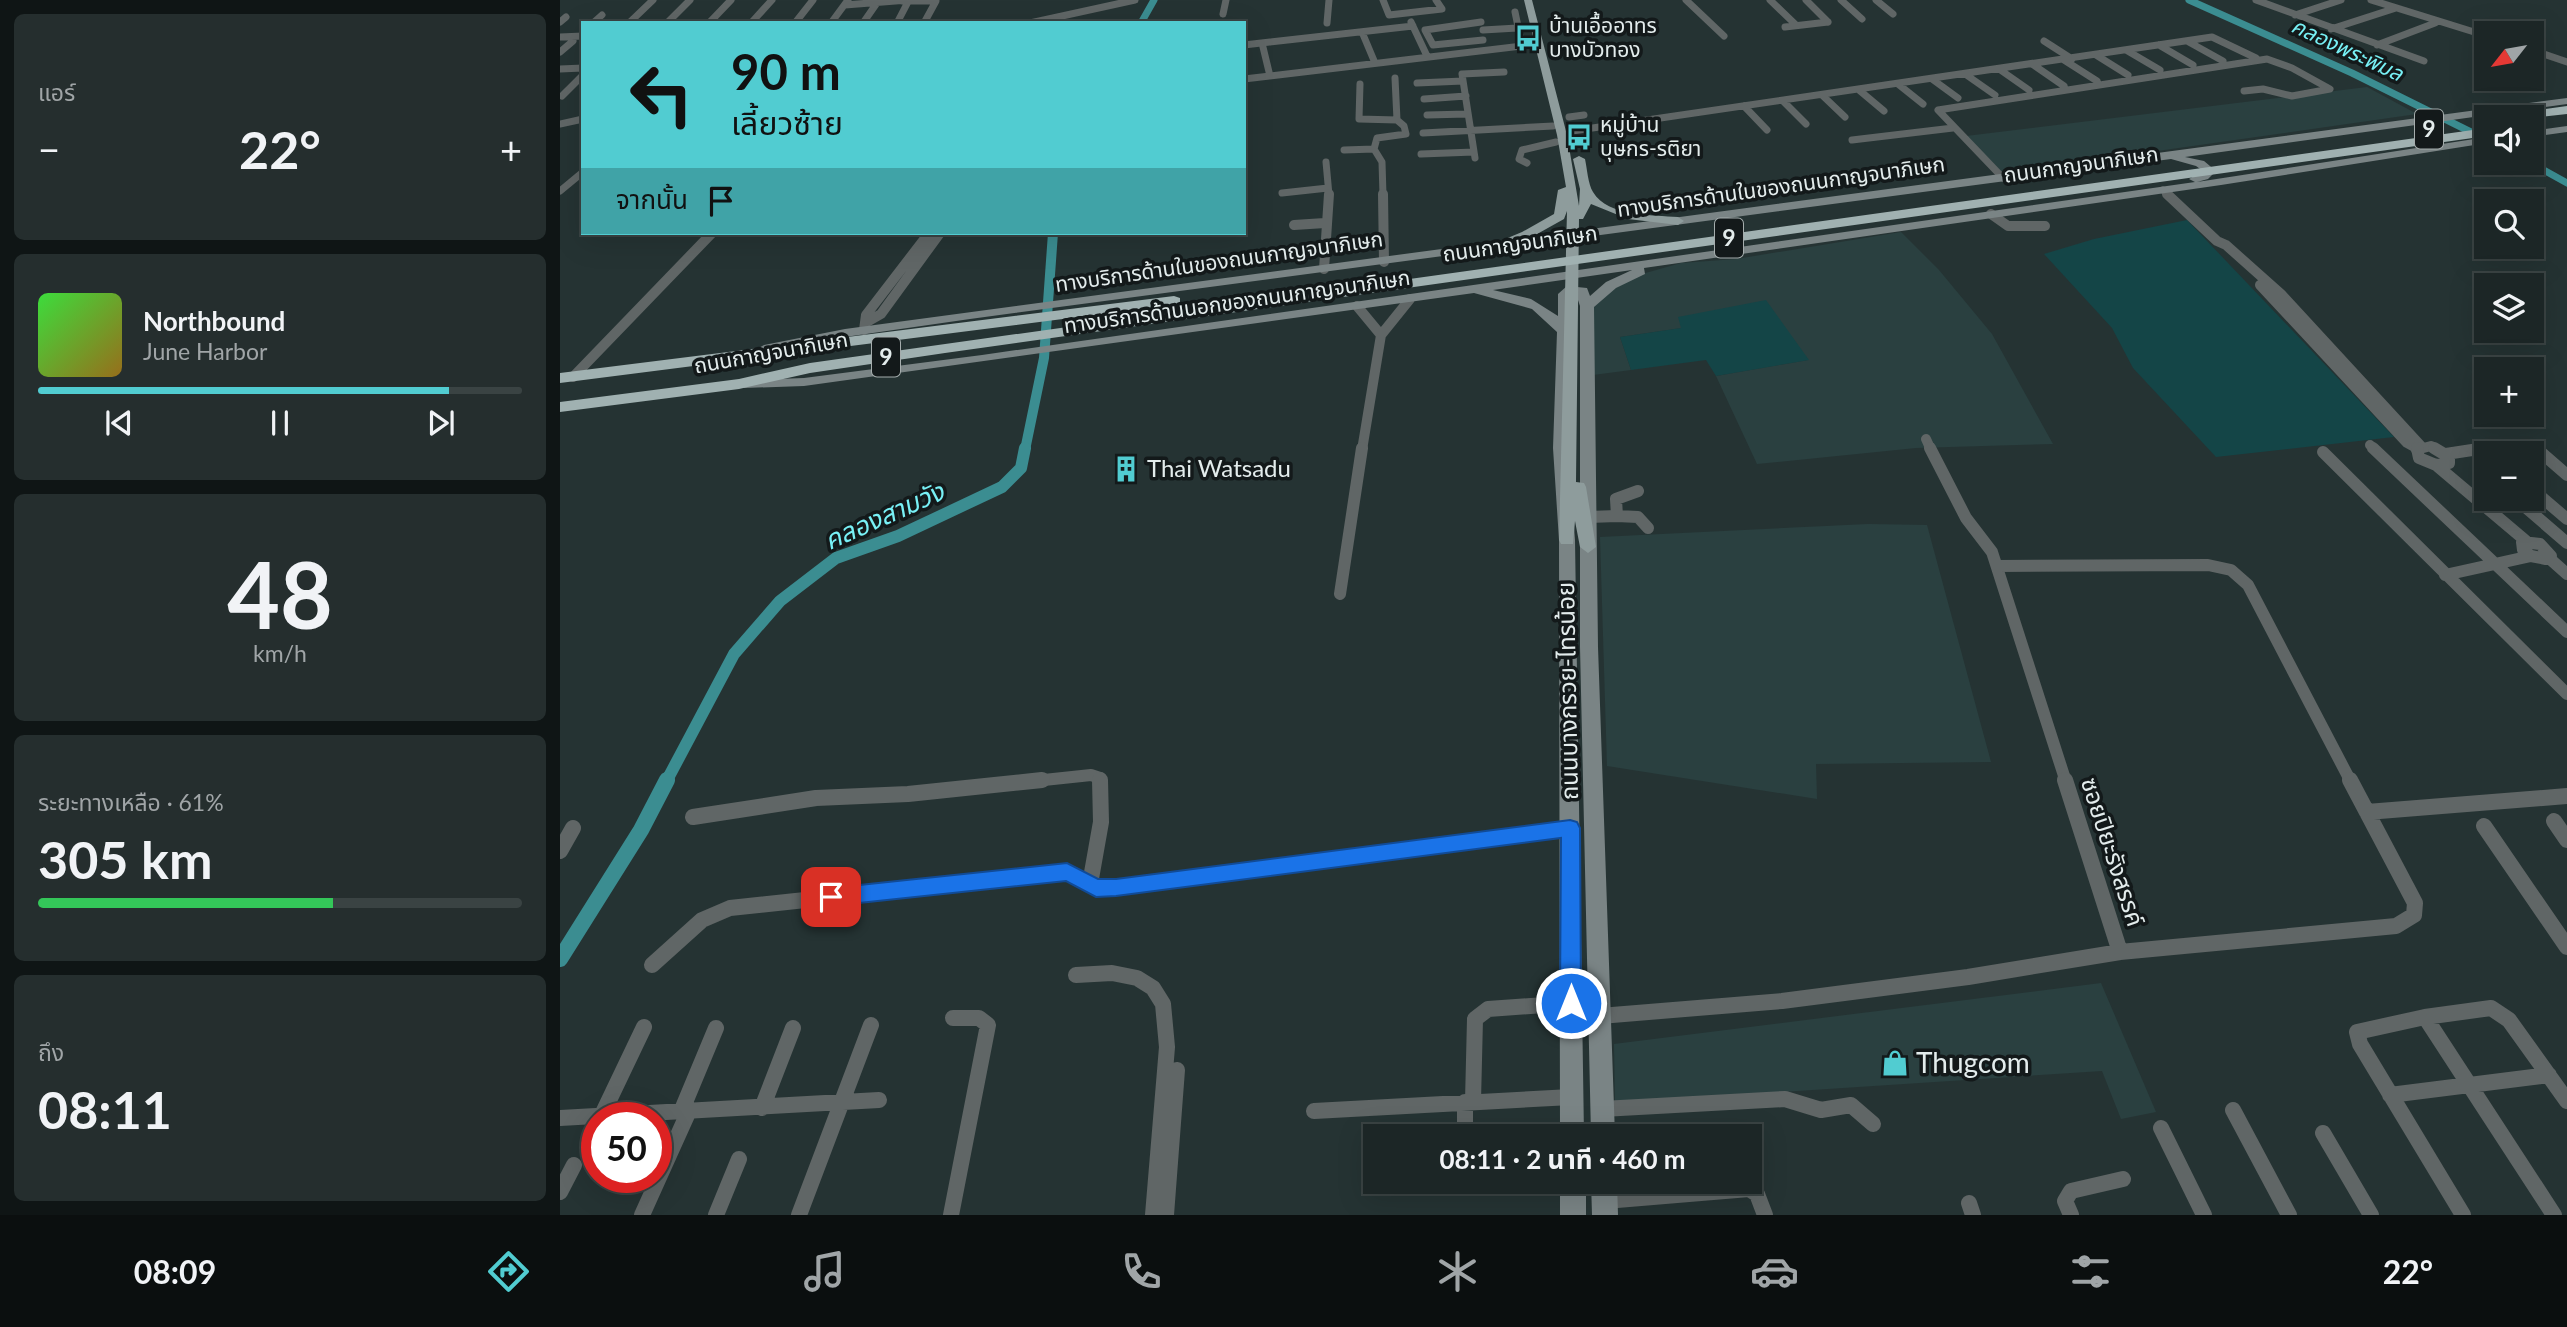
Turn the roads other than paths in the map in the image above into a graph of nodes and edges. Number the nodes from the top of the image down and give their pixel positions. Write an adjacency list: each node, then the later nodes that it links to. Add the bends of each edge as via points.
1 (653, 0): 35 (street)
2 (690, 0): 36 (street)
3 (731, 0): 37 (street)
4 (772, 0): 38 (street)
5 (813, 0): 39 (street)
6 (935, 0): 21 (street); 43 (street)
7 (1135, 0): 32 (street)
8 (1329, 0): 44 (street)
9 (1383, 0): 30 (street, via 1389,15)
10 (1436, 0): 30 (street, via 1442,9)
11 (1528, 0): 50 (main road)
12 (1539, 0): 98 (main road)
13 (1686, 0): 58 (street)
14 (1770, 0): 48 (street)
15 (1806, 0): 48 (street, via 1828,22)
16 (1841, 0): 33 (street)
17 (1876, 0): 28 (street)
18 (2341, 0): 31 (street)
19 (2371, 0): 25 (street)
20 (878, 1): 21 (street); 23 (street); 41 (street)
21 (907, 1): 42 (street)
22 (2261, 1): 31 (street)
23 (846, 2): 40 (street)
24 (1229, 3): 27 (street)
25 (2396, 8): 53 (street); 55 (street)
26 (1515, 12): 52 (street)
27 (1223, 14)
28 (1893, 14)
29 (602, 15): 34 (street)
30 (1407, 15): 49 (street)
31 (2295, 15): 53 (street)
32 (1062, 19)
33 (1863, 19)
34 (595, 21)
35 (631, 21)
36 (669, 21)
37 (711, 21)
38 (753, 21)
39 (796, 21)
40 (832, 21)
41 (864, 21)
42 (898, 21)
43 (927, 21)
44 (1327, 23)
45 (1481, 23): 47 (street); 52 (street); 64 (street, via 1483,42)
46 (2435, 23): 69 (street)
47 (1456, 25): 64 (street); 64 (street, via 1425,30 1433,45)
48 (1797, 25): 51 (street)
49 (1413, 26): 54 (street); 74 (street)
50 (1535, 27): 52 (street); 66 (main road)
51 (1785, 27)
52 (1518, 28): 61 (street)
53 (2331, 29): 69 (street)
54 (1362, 32): 65 (street); 80 (street)
55 (2474, 32)
56 (2232, 34): 60 (street)
57 (579, 36): 59 (street); 71 (street)
58 (1724, 36)
59 (560, 37)
60 (2210, 38): 63 (street); 75 (street)
61 (1520, 40)
62 (2044, 41): 76 (street)
63 (2188, 41): 68 (street); 77 (street)
64 (1466, 42)
65 (1262, 43): 67 (street); 91 (street)
66 (1539, 44): 74 (street); 98 (main road)
67 (1246, 45)
68 (2158, 45): 70 (street); 82 (street)
69 (2376, 45): 78 (street)
70 (2126, 50): 73 (street); 86 (street)
71 (560, 52)
72 (2544, 54): 79 (street)
73 (2096, 55): 76 (street); 90 (street)
74 (1427, 56): 80 (street)
75 (2256, 58)
76 (2068, 59): 81 (street); 96 (street)
77 (2223, 61)
78 (2424, 61)
79 (2567, 62)
80 (1375, 63): 91 (street)
81 (2032, 64): 85 (street); 101 (street)
82 (2193, 65)
83 (581, 68): 84 (street)
84 (560, 69)
85 (1999, 69): 88 (street); 103 (street)
86 (2160, 70)
87 (1504, 72): 89 (street)
88 (1965, 74): 95 (street); 106 (street)
89 (1463, 75): 97 (street); 109 (street)
90 (2128, 75)
91 (1270, 76): 94 (street)
92 (581, 77): 108 (street)
93 (1395, 78): 126 (street)
94 (1246, 79)
95 (1932, 79): 100 (street); 110 (street)
96 (2097, 81)
97 (1417, 83)
98 (1553, 83): 123 (main road); 139 (main road); 139 (main road, via 1546,96)
99 (1360, 84): 126 (street, via 1359,119)
100 (1898, 84): 102 (street); 114 (street)
101 (2064, 86)
102 (1859, 90): 105 (street); 118 (street)
103 (2029, 90)
104 (2244, 91): 132 (street, via 2263,89 2292,96 2329,89 2278,61 2260,60 1938,110)
105 (1822, 95): 112 (street); 124 (street)
106 (1995, 95)
107 (2567, 95): 115 (main road)
108 (562, 96)
109 (1466, 96): 111 (street); 119 (street)
110 (1958, 98)
111 (1424, 99)
112 (1783, 100): 116 (street); 131 (street)
113 (2567, 100): 138 (main road, ทางบริการด้านในของถนนกาญจนาภิเษก)
114 (1923, 104)
115 (2497, 105)
116 (1744, 106): 133 (street); 139 (street)
117 (2567, 110): 120 (highway)
118 (1884, 111)
119 (1467, 114): 121 (street); 134 (street)
120 (2544, 114)
121 (1427, 115)
122 (1584, 115): 123 (street)
123 (1569, 117): 139 (main road)
124 (1845, 117)
125 (581, 119): 130 (street)
126 (1397, 120): 144 (street, via 1405,134 1377,138)
127 (2567, 120): 129 (highway)
128 (2474, 122): 138 (highway, ถนนกาญจนาภิเษก / 9)
129 (2544, 123)
130 (560, 124)
131 (1806, 124)
132 (1953, 128): 141 (street); 152 (street)
133 (1767, 130)
134 (1470, 131): 137 (street); 139 (street); 147 (street, via 1474,155)
135 (2567, 131): 136 (main road)
136 (2544, 132)
137 (1423, 133)
138 (2366, 133): 143 (main road, ทางบริการด้านในของถนนกาญจนาภิเษก); 183 (highway, ถนนกาญจนาภิเษก / 9)
139 (1562, 134): 149 (street, via 1522,150 1519,159); 156 (main road); 158 (main road); 193 (main road, via 1577,178 1579,210)
140 (2474, 134): 145 (highway, ถนนกาญจนาภิเษก / 9)
141 (1852, 140)
142 (2474, 141): 145 (main road, ทางบริการด้านนอกของถนนกาญจนาภิเษก)
143 (2260, 143): 150 (main road, via 2295,133 2373,124 2412,134 2425,146 2413,156); 152 (main road, ทางบริการด้านในของถนนกาญจนาภิเษก)
144 (1374, 149): 146 (street); 174 (street, via 1381,162)
145 (2393, 149): 150 (main road, ทางบริการด้านนอกของถนนกาญจนาภิเษก); 183 (highway, ถนนกาญจนาภิเษก / 9)
146 (1344, 150)
147 (1421, 154)
148 (1326, 162): 153 (street)
149 (1527, 163)
150 (2317, 167): 154 (main road, ทางบริการด้านนอกของถนนกาญจนาภิเษก)
151 (581, 175): 155 (street)
152 (2003, 178): 159 (main road, ทางบริการด้านในของถนนกาญจนาภิเษก)
153 (1328, 188): 157 (street); 162 (street)
154 (2163, 190): 160 (main road, ทางบริการด้านนอกของถนนกาญจนาภิเษก); 169 (street)
155 (560, 191)
156 (1586, 192): 158 (main road, via 1581,215); 161 (main road, via 1609,209)
157 (1282, 193)
158 (1563, 211): 170 (main road, via 1546,225)
159 (1756, 212): 161 (main road, ทางบริการด้านในของถนนกาญจนาภิเษก); 165 (main road, via 1954,191 2175,158 2192,160 2210,171 2204,177)
160 (1991, 214): 164 (street, via 2008,226); 165 (main road, ทางบริการด้านนอกของถนนกาญจนาภิเษก)
161 (1678, 221): 170 (main road, ทางบริการด้านในของถนนกาญจนาภิเษก)
162 (1325, 223): 163 (street); 175 (street)
163 (1294, 225)
164 (2045, 226)
165 (1853, 233): 173 (main road, ทางบริการด้านนอกของถนนกาญจนาภิเษก)
166 (710, 235): 191 (street)
167 (928, 235): 171 (street)
168 (939, 235): 172 (street)
169 (2217, 241): 176 (street, via 2216,246)
170 (1492, 247): 174 (main road, ทางบริการด้านในของถนนกาญจนาภิเษก)
171 (913, 257): 172 (street); 180 (street)
172 (925, 257): 178 (street)
173 (1687, 258): 177 (main road, ทางบริการด้านนอกของถนนกาญจนาภิเษก); 182 (main road, via 1622,279 1598,293)
174 (1384, 262): 175 (main road, ทางบริการด้านในของถนนกาญจนาภิเษก)
175 (1324, 269): 183 (main road, ทางบริการด้านในของถนนกาญจนาภิเษก)
176 (2265, 284): 189 (street); 190 (street)
177 (1455, 292): 179 (main road, ทางบริการด้านนอกของถนนกาญจนาภิเษก); 186 (main road, via 1521,300 1550,313)
178 (890, 299): 180 (street); 185 (street)
179 (1410, 299): 181 (main road, ทางบริการด้านนอกของถนนกาญจนาภิเษก); 187 (street)
180 (878, 300): 185 (street, via 866,315)
181 (1357, 306): 187 (street); 192 (main road, ทางบริการด้านนอกของถนนกาญจนาภิเษก, via 804,382)
182 (1587, 306): 186 (main road, ถนนบางกรวย-ไทรน้อย, via 1582,290 1567,290); 206 (main road, ถนนบางกรวย-ไทรน้อย)
183 (1073, 316): 184 (highway, ถนนกาญจนาภิเษก / 9); 184 (main road, ทางบริการด้านในของถนนกาญจนาภิเษก)
184 (1034, 321): 185 (main road, ทางบริการด้านในของถนนกาญจนาภิเษก); 188 (highway, ถนนกาญจนาภิเษก / 9); 192 (highway, ถนนกาญจนาภิเษก / 9)
185 (866, 326): 188 (main road, ทางบริการด้านในของถนนกาญจนาภิเษก)
186 (1562, 329): 209 (main road, ถนนบางกรวย-ไทรน้อย, via 1560,493)
187 (1381, 335): 220 (street)
188 (752, 352): 191 (highway, ถนนกาญจนาภิเษก / 9)
189 (2333, 363): 190 (street); 197 (street, via 2407,443)
190 (2345, 363): 197 (street)
191 (567, 378)
192 (739, 384): 194 (highway, ถนนกาญจนาภิเษก / 9)
193 (1573, 387): 209 (main road); 212 (main road, via 1578,485)
194 (560, 407)
195 (1926, 439): 217 (street, ซอยปิยะรังสรรค์, via 1966,518)
196 (2370, 445): 216 (street)
197 (2418, 447): 199 (street, via 2437,448); 200 (street, via 2419,458)
198 (2323, 452): 219 (street)
199 (2446, 454): 200 (street, via 2449,463); 201 (street, via 2486,445 2533,445)
200 (2435, 465): 210 (street)
201 (2567, 475)
202 (1638, 491): 205 (street, via 1616,499)
203 (2544, 499): 207 (street)
204 (2530, 511): 211 (street)
205 (1617, 516): 206 (street); 208 (street, via 1638,517)
206 (1589, 517): 212 (main road, ถนนบางกรวย-ไทรน้อย)
207 (2567, 519)
208 (1648, 528)
209 (1567, 540): 229 (main road, ถนนบางกรวย-ไทรน้อย)
210 (2526, 541): 214 (street, via 2521,547); 215 (street, via 2540,544)
211 (2567, 543)
212 (1588, 547): 238 (main road, ถนนบางกรวย-ไทรน้อย)
213 (2567, 551): 215 (street)
214 (2531, 556): 215 (street); 216 (street)
215 (2550, 556): 218 (street)
216 (2494, 564): 219 (street); 221 (street)
217 (1997, 566): 224 (street, via 2222,565 2239,573); 234 (street, ซอยปิยะรังสรรค์)
218 (2567, 574)
219 (2445, 575): 222 (street)
220 (1340, 594)
221 (2567, 632)
222 (2567, 694)
223 (2567, 796): 224 (street)
224 (2367, 812): 234 (street, via 2415,903 2414,915 2396,926)
225 (693, 817): 232 (street, via 816,798 908,794 1091,775 1100,778 1101,822)
226 (2554, 821): 230 (street)
227 (2484, 826): 233 (street)
228 (573, 828): 231 (street)
229 (1570, 828): 232 (street, via 1157,883 1096,888); 237 (main road, ถนนบางกรวย-ไทรน้อย)
230 (2567, 840)
231 (560, 851)
232 (1090, 884): 235 (street, via 1067,872 730,908 702,920)
233 (2567, 947)
234 (2120, 952): 238 (street, ซอยปิยะรังสรรค์, via 1782,1001)
235 (652, 965)
236 (1076, 975): 279 (street, via 1110,971 1132,976 1154,989 1166,1008 1169,1037)
237 (1571, 1003): 249 (main road, ถนนบางกรวย-ไทรน้อย); 251 (street, via 1479,1013)
238 (1600, 1016): 256 (main road, ถนนบางกรวย-ไทรน้อย)
239 (2425, 1017): 246 (street, via 2491,1008 2509,1020); 247 (street); 248 (street, via 2357,1032)
240 (953, 1018): 278 (street, via 979,1018 988,1026)
241 (871, 1025): 254 (street)
242 (644, 1027): 253 (street)
243 (716, 1028): 259 (street)
244 (793, 1028): 255 (street)
245 (1177, 1070): 280 (street)
246 (2549, 1075): 247 (street); 252 (street)
247 (2469, 1085): 248 (street); 288 (street)
248 (2390, 1095): 287 (street)
249 (1571, 1097): 251 (street); 264 (main road, ถนนบางกรวย-ไทรน้อย)
250 (879, 1100): 254 (street)
251 (1469, 1101): 258 (street); 263 (street)
252 (2567, 1101)
253 (608, 1102)
254 (841, 1104): 255 (street); 277 (street)
255 (762, 1108): 259 (street)
256 (1602, 1109): 265 (main road, ถนนบางกรวย-ไทรน้อย); 266 (street, via 1785,1099 1821,1111 1851,1105)
257 (2233, 1110): 285 (street)
258 (1314, 1111)
259 (684, 1112): 260 (street); 275 (street)
260 (672, 1113)
261 (581, 1117): 262 (street)
262 (560, 1118)
263 (1466, 1124)
264 (1572, 1124)
265 (1603, 1124)
266 (1873, 1124)
267 (2161, 1128): 284 (street)
268 (2323, 1133): 286 (street)
269 (739, 1159): 276 (street)
270 (574, 1164): 272 (street)
271 (2123, 1180): 283 (street, via 2071,1191 2065,1201)
272 (560, 1192)
273 (1573, 1194): 281 (main road)
274 (1605, 1199): 282 (street, via 1749,1189 1757,1194)
275 (642, 1215)
276 (716, 1215)
277 (799, 1215)
278 (951, 1215)
279 (1153, 1215)
280 (1166, 1215)
281 (1573, 1215)
282 (1765, 1215)
283 (2071, 1215)
284 (2204, 1215)
285 (2289, 1215)
286 (2371, 1215)
287 (2463, 1215)
288 (2554, 1215)

